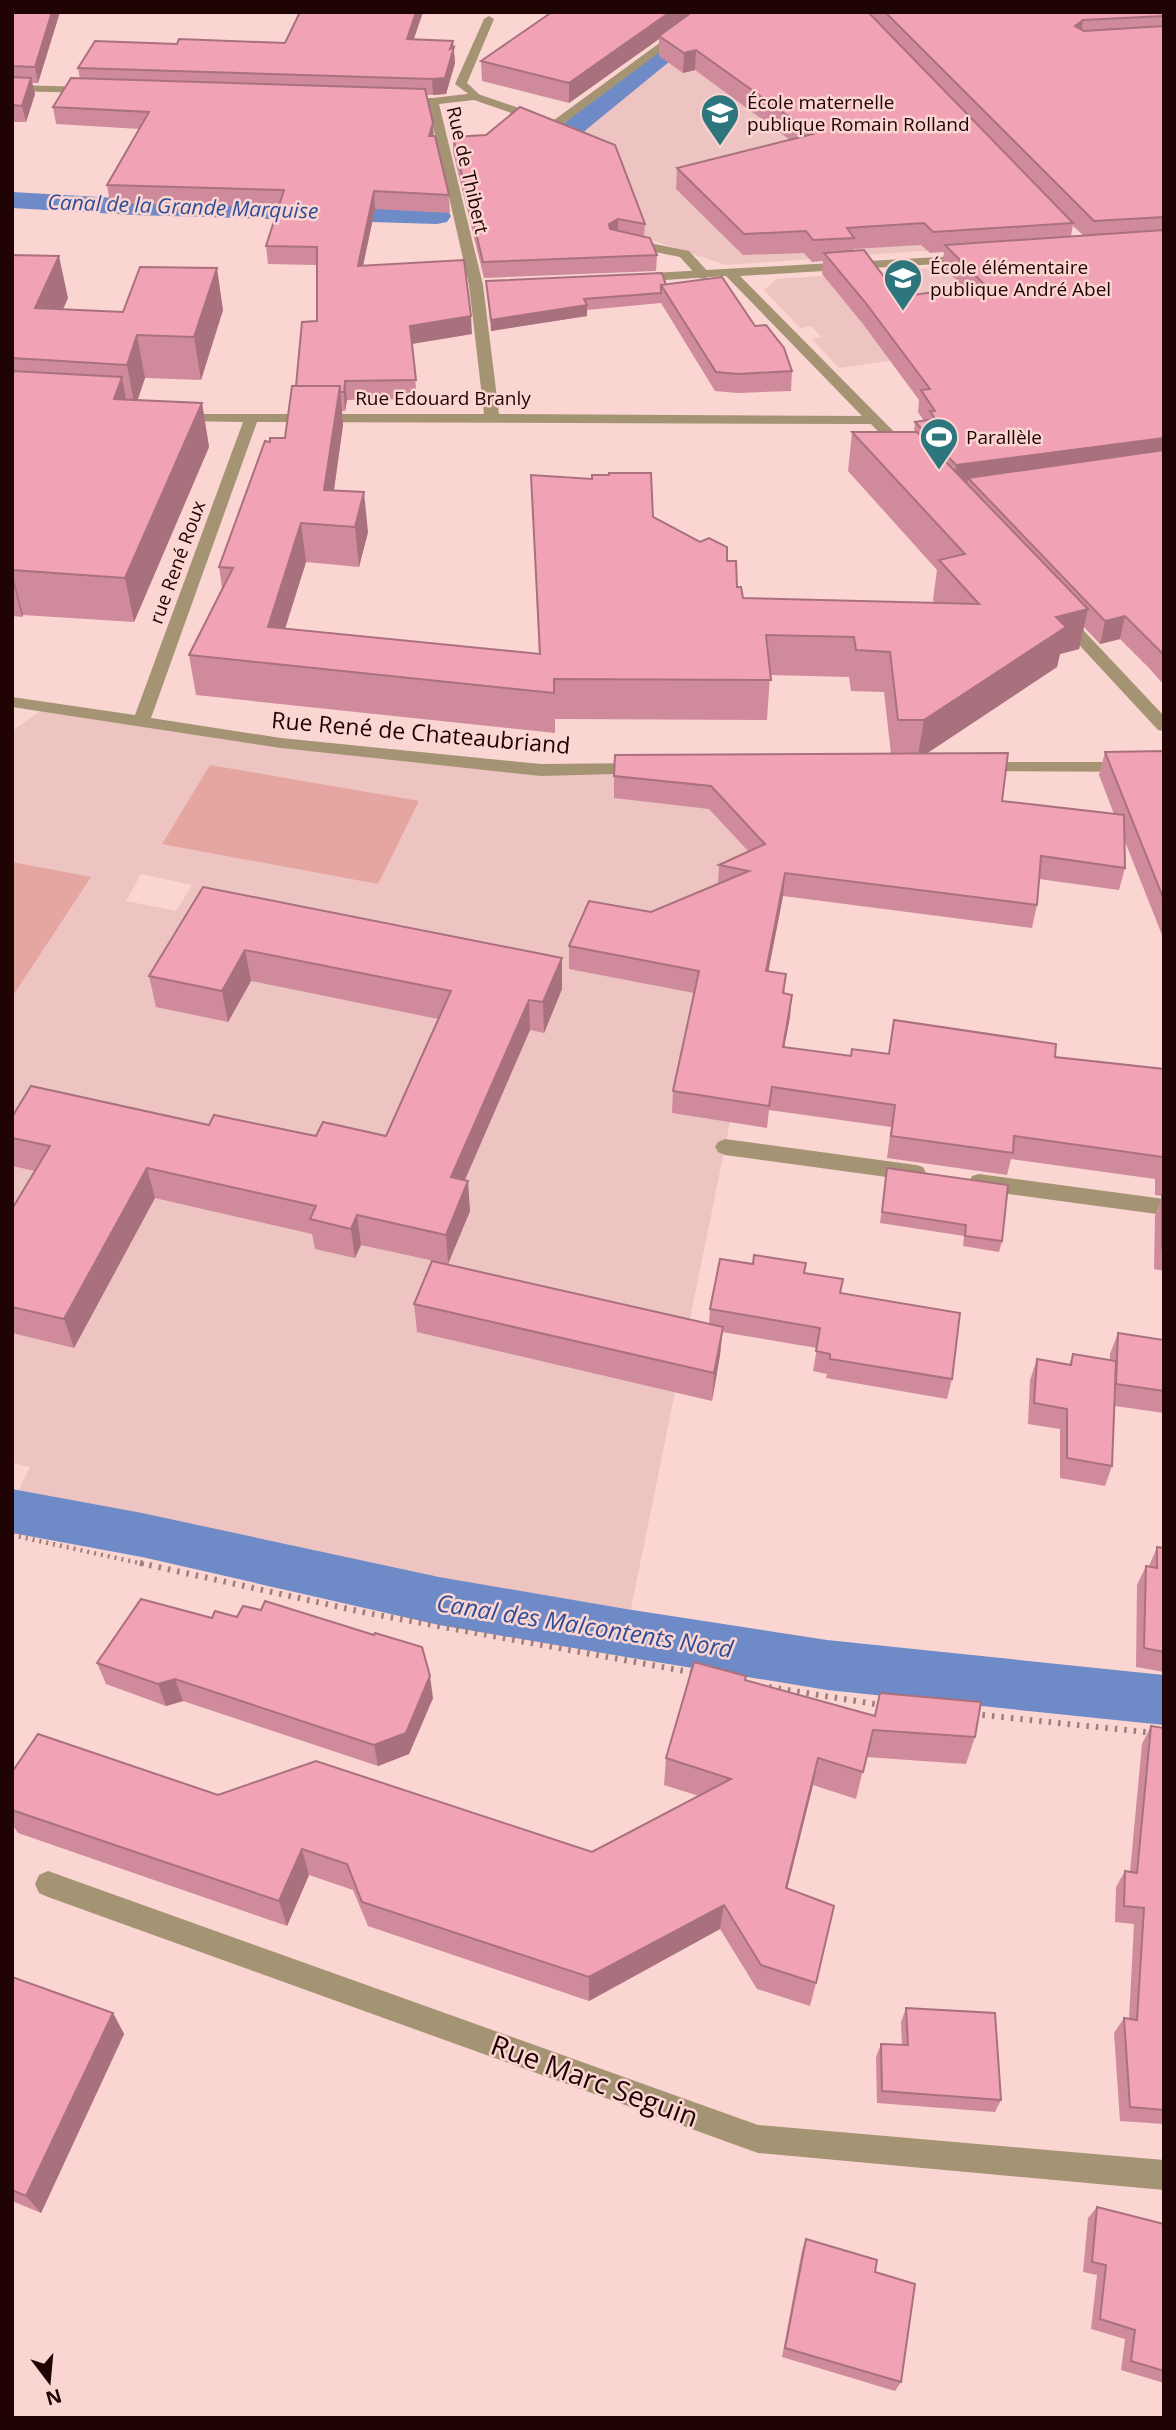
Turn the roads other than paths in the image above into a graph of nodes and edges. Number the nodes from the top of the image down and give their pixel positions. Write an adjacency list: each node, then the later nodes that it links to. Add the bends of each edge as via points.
1 (709, 12): 5 (street, via 555,124)
2 (489, 19): 5 (street, via 461,84)
3 (12, 88): 4 (street)
4 (107, 91)
5 (475, 96): 7 (street)
6 (392, 100): 7 (street, Rue de Thibert)
7 (433, 101): 15 (street, Rue de Thibert, via 482,285)
8 (617, 241): 11 (street, via 684,254)
9 (981, 257): 10 (street)
10 (731, 274): 11 (street); 16 (street)
11 (704, 275): 12 (street)
12 (623, 279)
13 (163, 417): 14 (street, Rue Edouard Branly)
14 (252, 417): 15 (street, Rue Edouard Branly); 20 (street, rue René Roux)
15 (492, 418): 16 (street, Rue Edouard Branly)
16 (874, 420): 17 (street)
17 (915, 462)
18 (1051, 606): 21 (street)
19 (12, 702): 20 (street, Rue René de Chateaubriand)
20 (141, 722): 24 (street, Rue René de Chateaubriand, via 281,743 541,770)
21 (1164, 726)
22 (1164, 767): 23 (street)
23 (958, 768)
24 (656, 769)
25 (725, 1147): 26 (street)
26 (931, 1175)
27 (958, 1179): 28 (street)
28 (1164, 1208)
29 (48, 1884): 30 (street, Rue Marc Seguin, via 758,2139)
30 (1164, 2175)

